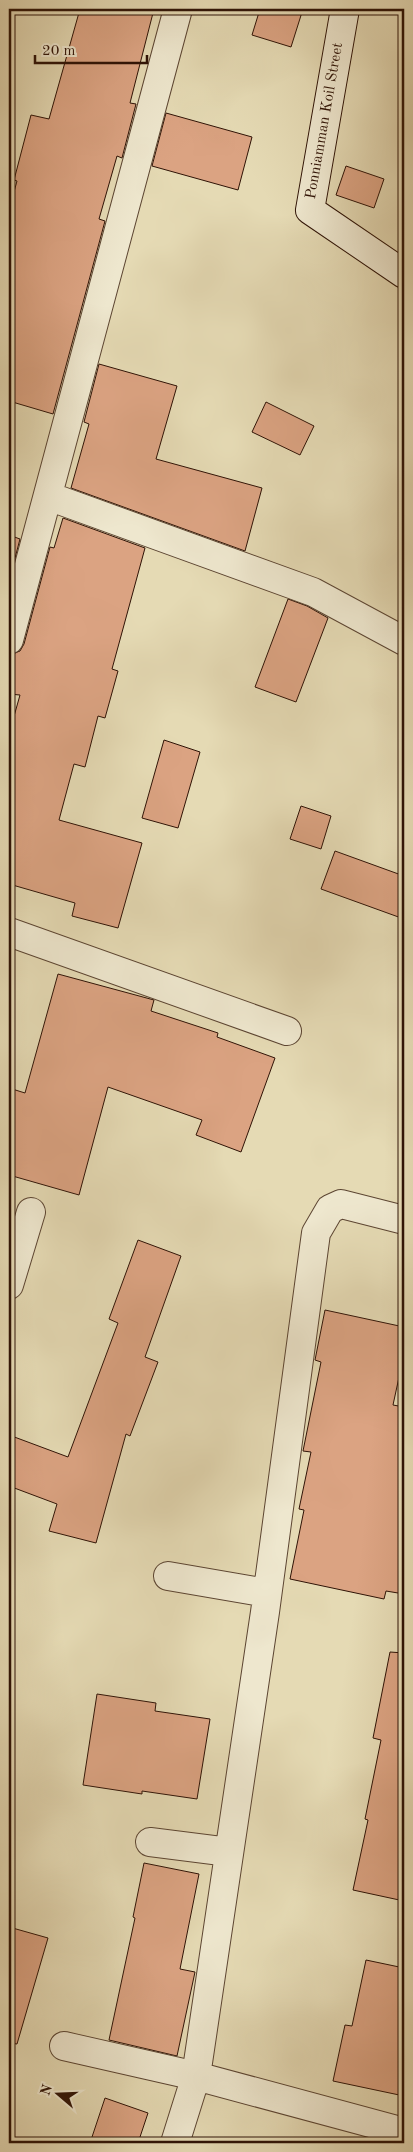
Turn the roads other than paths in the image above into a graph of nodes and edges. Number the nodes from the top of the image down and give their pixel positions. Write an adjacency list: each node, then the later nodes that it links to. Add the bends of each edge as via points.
1 (178, 9): 4 (street)
2 (345, 9): 3 (street, Ponniamman Koil Street, via 310,210)
3 (404, 274)
4 (48, 496): 5 (street); 6 (street, via 313,592)
5 (9, 640)
6 (404, 641)
7 (9, 932): 8 (street)
8 (287, 1031)
9 (31, 1212): 11 (street)
10 (404, 1220): 13 (street, via 342,1204 330,1209 316,1233)
11 (9, 1285)
12 (168, 1576): 13 (street)
13 (267, 1594): 15 (street)
14 (150, 1842): 15 (street)
15 (229, 1852): 17 (street)
16 (64, 2046): 17 (street)
17 (196, 2076): 18 (street); 19 (street)
18 (404, 2132)
19 (176, 2143)

